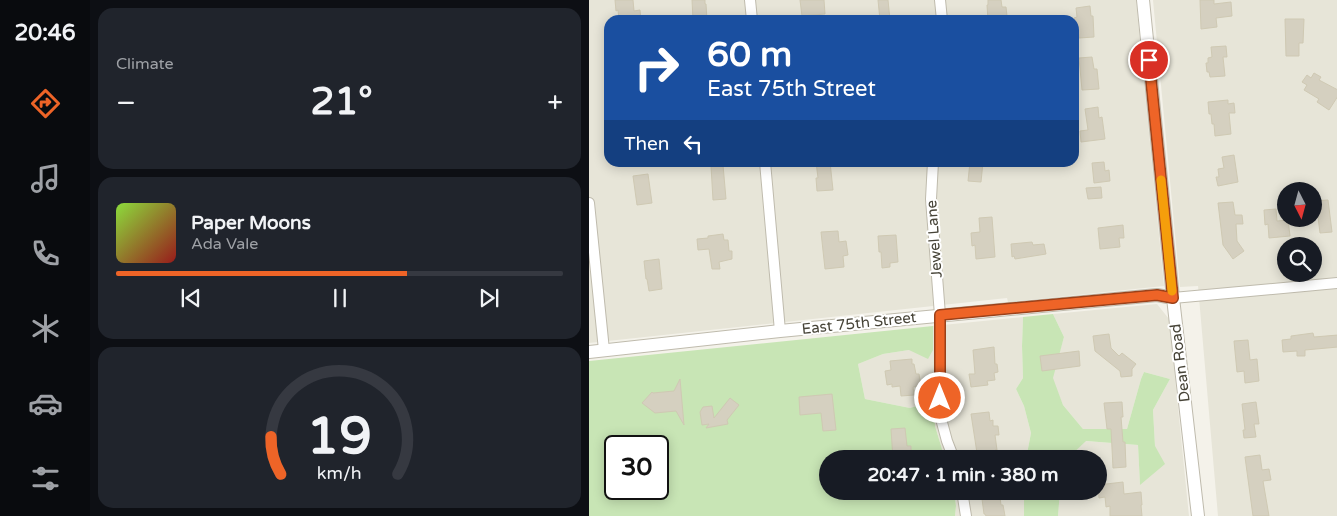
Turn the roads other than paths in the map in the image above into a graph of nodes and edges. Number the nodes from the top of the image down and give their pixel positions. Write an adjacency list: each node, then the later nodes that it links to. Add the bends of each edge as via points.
1 (750, 0): 4 (street)
2 (940, 0): 5 (street)
3 (1143, 0): 10 (street, Dean Road)
4 (752, 15)
5 (942, 15)
6 (765, 167): 12 (street)
7 (933, 167): 11 (street, Jewel Lane, via 931,208)
8 (589, 203): 13 (street)
9 (1337, 283): 10 (street, East 75th Street)
10 (1173, 298): 11 (street, East 75th Street, via 1157,295); 18 (street, Dean Road)
11 (940, 315): 12 (street, East 75th Street); 15 (street, Jewel Lane, via 940,415)
12 (780, 331): 13 (street, East 75th Street)
13 (604, 350): 14 (street, East 75th Street)
14 (589, 352)
15 (950, 450)
16 (963, 500): 17 (street)
17 (966, 516)
18 (1198, 516)

